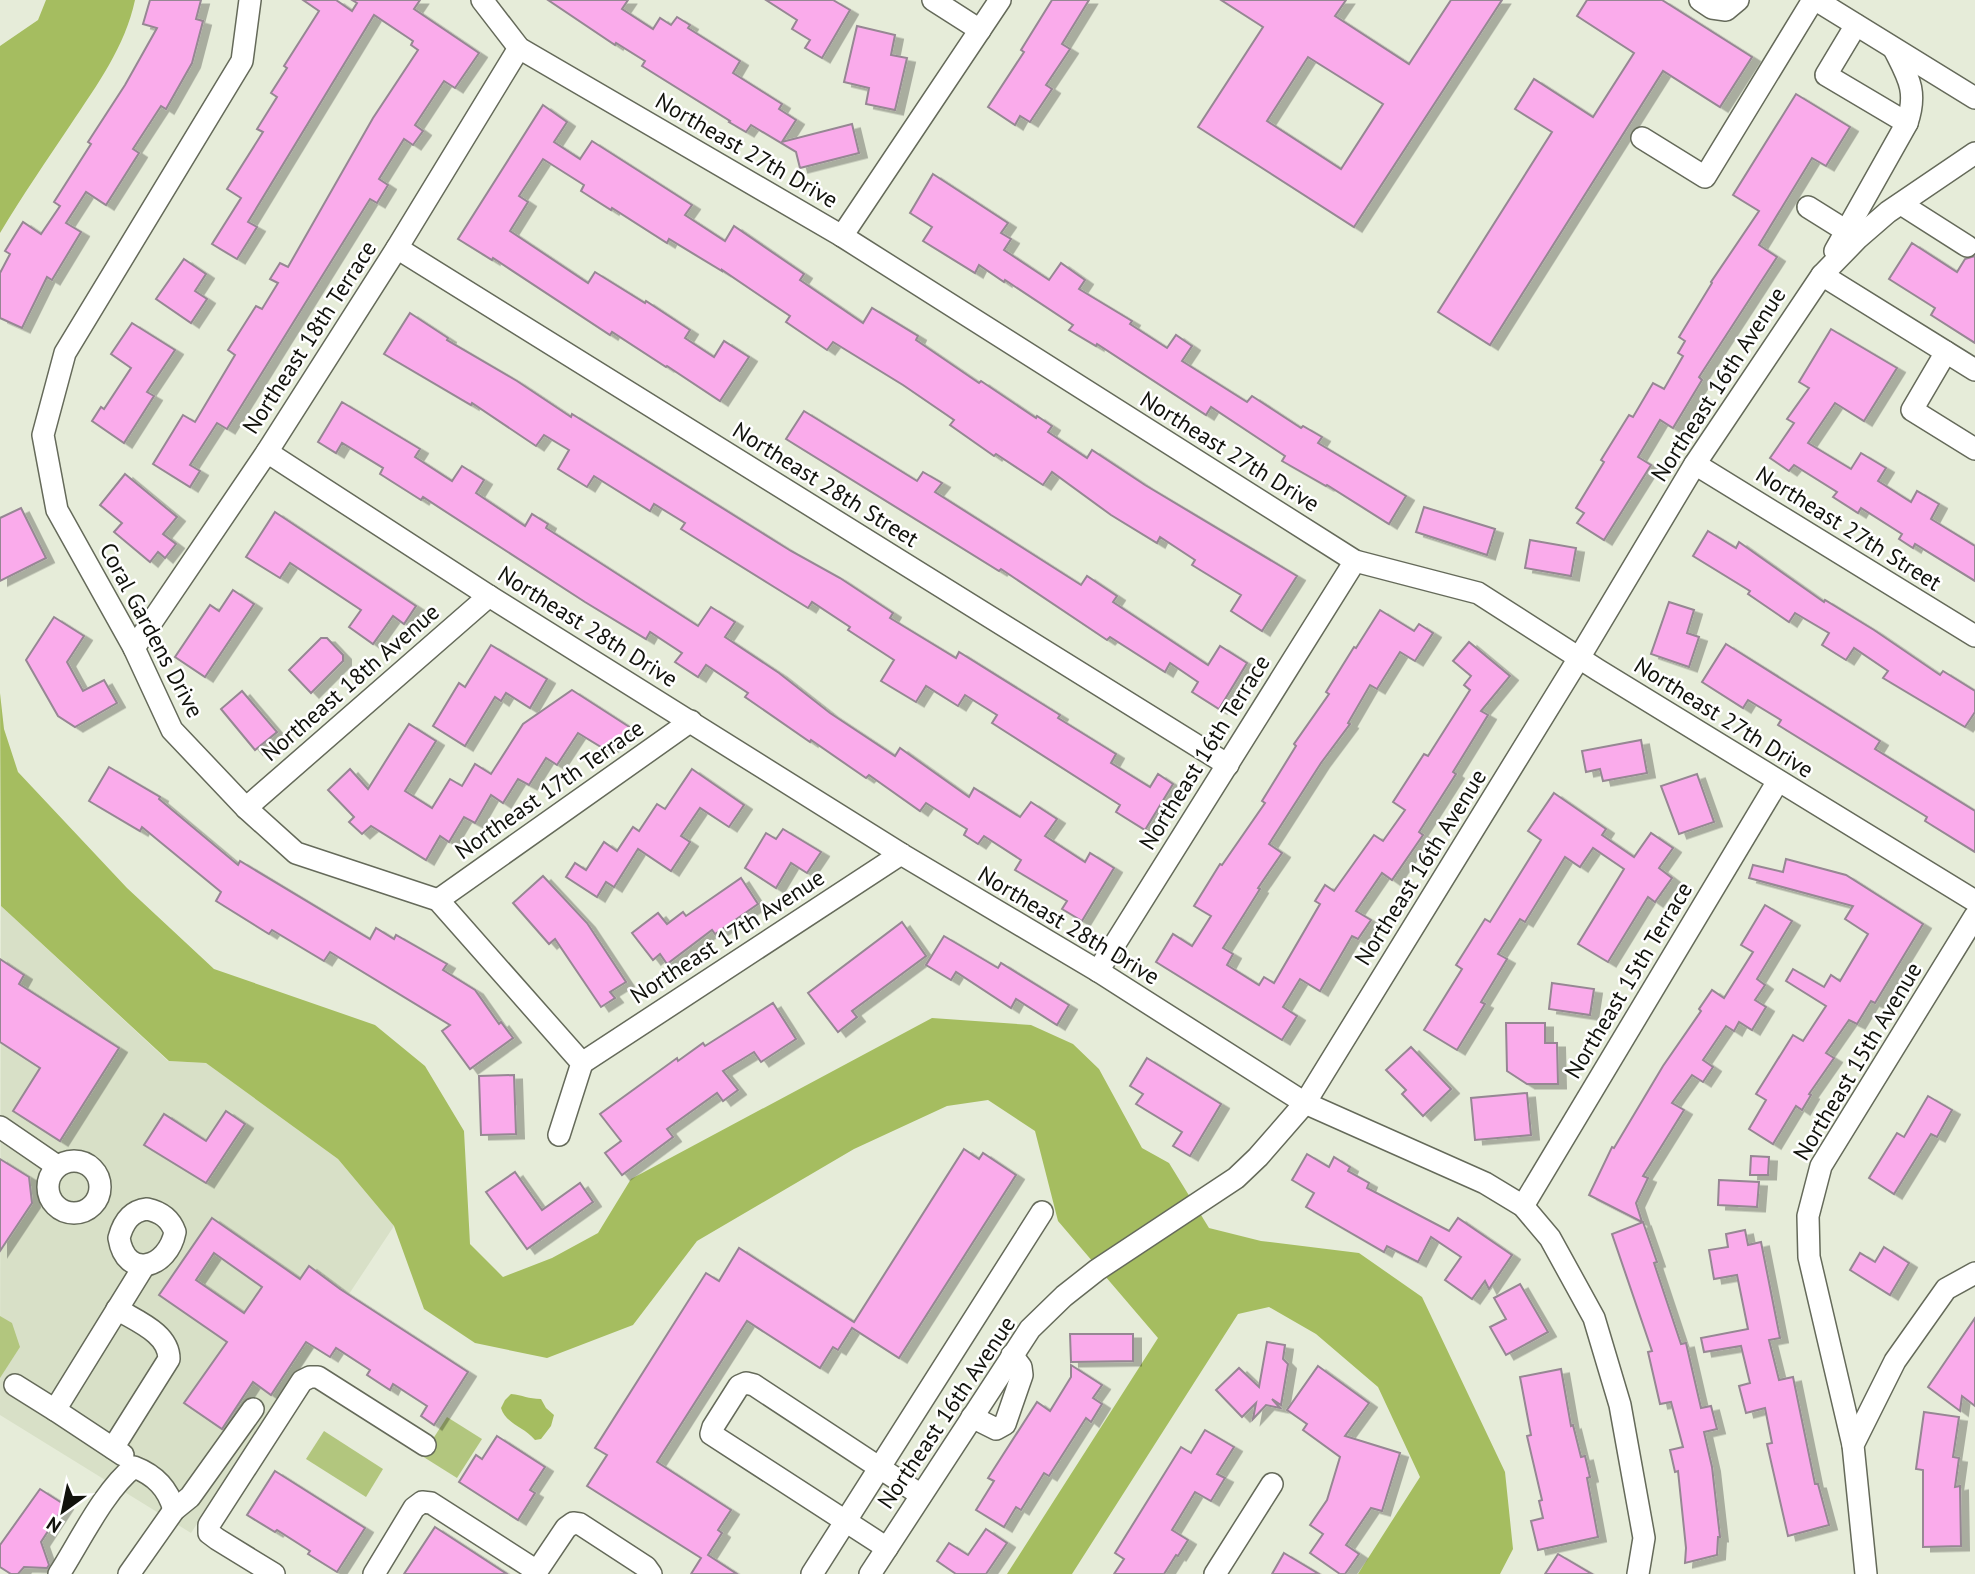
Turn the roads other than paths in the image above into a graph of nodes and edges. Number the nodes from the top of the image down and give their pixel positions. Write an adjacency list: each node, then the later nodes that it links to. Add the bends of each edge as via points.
1 (250, 0): 32 (street, Coral Gardens Drive, via 242,61 65,353 43,435 57,510)
2 (482, 0): 11 (street, Northeast 27th Drive)
3 (933, 0): 10 (street)
4 (1000, 0): 10 (street)
5 (1700, 0): 6 (street, via 1726,10)
6 (1738, 0)
7 (1814, 0): 8 (street); 15 (street, via 1705,177)
8 (1841, 7): 9 (street)
9 (1856, 25): 12 (street); 14 (street, via 1826,75)
10 (980, 30): 20 (street)
11 (519, 48): 20 (street, Northeast 27th Drive); 22 (street, Northeast 18th Terrace)
12 (1894, 48): 13 (street); 14 (street, via 1913,90)
13 (1975, 99)
14 (1907, 123): 19 (street, Northeast 16th Avenue)
15 (1642, 138)
16 (1970, 162): 17 (street)
17 (1901, 204): 19 (street); 21 (street)
18 (1808, 207): 19 (street)
19 (1852, 234): 23 (street, Northeast 16th Avenue)
20 (842, 236): 29 (street, Northeast 27th Drive)
21 (1967, 246)
22 (397, 248): 27 (street, Northeast 18th Terrace); 35 (street, Northeast 28th Street)
23 (1822, 275): 24 (street); 28 (street, Northeast 16th Avenue)
24 (1946, 352): 25 (street); 26 (street, via 1912,410)
25 (1975, 370)
26 (1975, 449)
27 (267, 452): 30 (street, Northeast 28th Drive); 32 (street, Northeast 18th Terrace)
28 (1695, 464): 31 (street, Northeast 27th Street); 33 (street, Northeast 16th Avenue)
29 (1355, 561): 33 (street, Northeast 27th Drive, via 1478,593); 35 (street, Northeast 16th Terrace)
30 (489, 596): 34 (street, Northeast 28th Drive); 37 (street, Northeast 18th Avenue)
31 (1975, 636)
32 (134, 648): 37 (street, Coral Gardens Drive, via 172,730)
33 (1579, 658): 36 (street, Northeast 27th Drive); 44 (street, Northeast 16th Avenue)
34 (691, 721): 38 (street, Northeast 28th Drive); 39 (street, Northeast 17th Terrace)
35 (1228, 765): 42 (street, Northeast 16th Terrace)
36 (1778, 782): 40 (street, Northeast 27th Drive); 48 (street, Northeast 15th Terrace)
37 (246, 808): 39 (street, Coral Gardens Drive, via 296,853)
38 (901, 854): 42 (street, Northeast 28th Drive); 43 (street, Northeast 17th Avenue)
39 (439, 900): 43 (street)
40 (1975, 901)
41 (1975, 916): 59 (street, Northeast 15th Avenue, via 1821,1166 1808,1216 1809,1257)
42 (1098, 971): 44 (street, Northeast 28th Drive)
43 (582, 1063): 46 (street)
44 (1305, 1103): 48 (street, Northeast 28th Drive, via 1485,1183); 53 (street, Northeast 16th Avenue, via 1236,1178 1097,1270 1047,1312)
45 (0, 1127): 47 (street)
46 (559, 1135)
47 (57, 1166)
48 (1522, 1206): 77 (street, Northeast 28th Drive, via 1550,1238 1594,1318 1620,1405 1644,1538)
49 (1042, 1212): 62 (street)
50 (144, 1266): 52 (street)
51 (1975, 1273): 59 (street, via 1946,1289 1909,1340)
52 (117, 1310): 56 (street); 60 (street, via 159,1335 168,1347 169,1359)
53 (1012, 1355): 57 (street, Northeast 16th Avenue); 57 (street, via 1022,1375 1005,1424 996,1429)
54 (15, 1385): 56 (street)
55 (254, 1409): 65 (street, via 190,1497)
56 (55, 1410): 60 (street)
57 (972, 1417): 64 (street, Northeast 16th Avenue)
58 (425, 1445): 71 (street, via 318,1377 302,1381 209,1525 209,1533)
59 (1853, 1446): 78 (street, Northeast 15th Avenue)
60 (113, 1448): 61 (street)
61 (134, 1467): 65 (street, via 158,1480); 69 (street, via 112,1491)
62 (880, 1468): 64 (street); 66 (street); 66 (street, via 754,1385 739,1386 732,1396 711,1434)
63 (1272, 1484): 76 (street)
64 (921, 1495): 67 (street, Northeast 16th Avenue)
65 (174, 1510): 70 (street)
66 (845, 1521): 67 (street); 74 (street)
67 (887, 1548): 75 (street, Northeast 16th Avenue)
68 (540, 1572): 72 (street, via 431,1503 422,1502); 73 (street, via 573,1523)
69 (59, 1574)
70 (129, 1574)
71 (274, 1574)
72 (374, 1574)
73 (652, 1574)
74 (812, 1574)
75 (870, 1574)
76 (1215, 1574)
77 (1638, 1574)
78 (1866, 1574)

